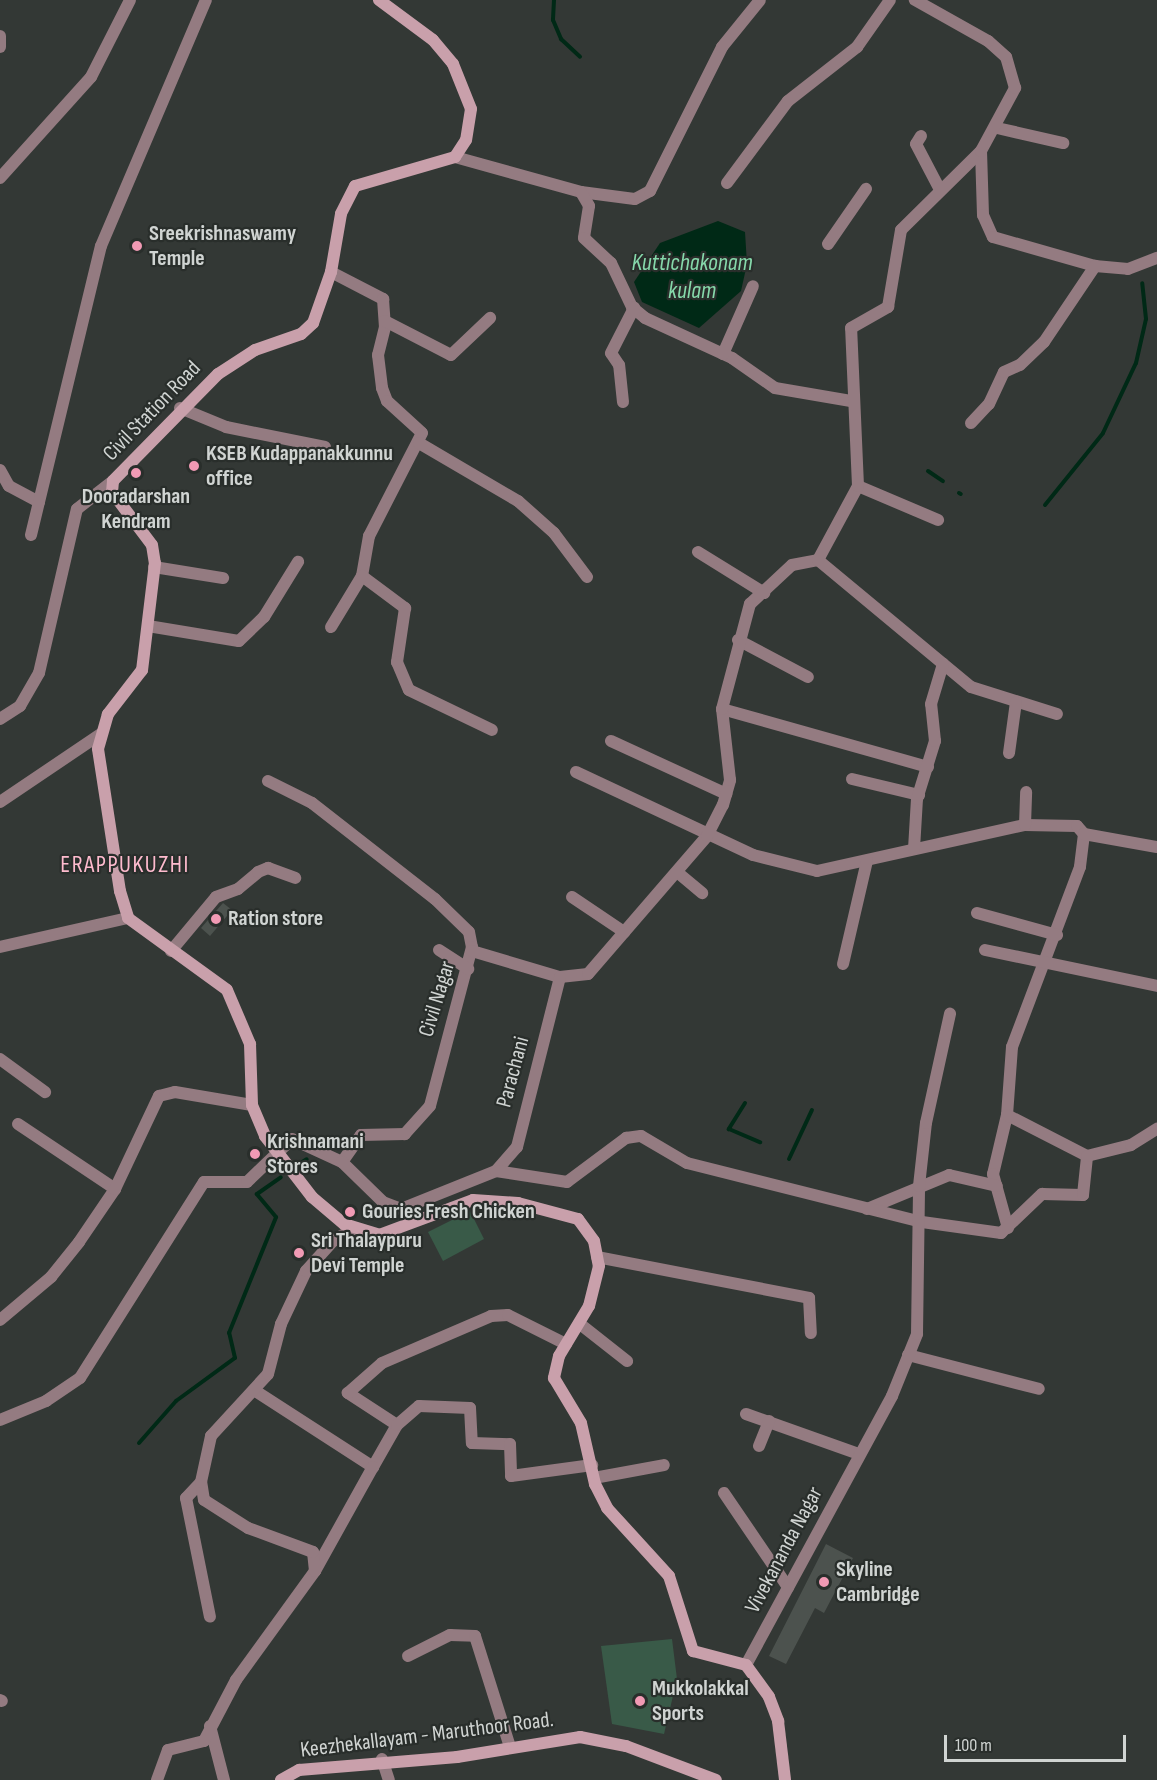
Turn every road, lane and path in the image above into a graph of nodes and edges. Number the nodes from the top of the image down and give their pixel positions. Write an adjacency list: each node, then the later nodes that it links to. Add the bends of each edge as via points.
1 (130, 0): 14 (street, via 91,77)
2 (206, 0): 37 (street, via 101,246)
3 (379, 0): 13 (main road, via 432,40 465,87 470,124)
4 (760, 0): 18 (street, via 722,47 650,191 635,199)
5 (890, 0): 15 (street, via 857,47 788,101)
6 (915, 0): 9 (street, via 1006,57 1017,81)
7 (0, 36): 8 (street)
8 (0, 47)
9 (996, 128): 11 (street); 12 (street)
10 (921, 136): 17 (street, via 916,144)
11 (1063, 143)
12 (981, 151): 17 (street); 21 (street, via 983,215 993,237)
13 (455, 157): 18 (street); 22 (main road, Civil Station Road, via 355,186 341,214)
14 (0, 178)
15 (727, 183)
16 (866, 189): 19 (street)
17 (940, 190): 28 (street, via 901,230 889,305 851,328)
18 (581, 192): 24 (street, via 589,206 584,238 611,263)
19 (828, 244)
20 (1157, 258): 21 (street, via 1128,269)
21 (1095, 266): 31 (street, via 1044,342 1020,365 1004,372 989,404)
22 (331, 272): 26 (street, via 375,290 383,299); 30 (main road, Civil Station Road, via 313,323 301,334 255,350)
23 (753, 286): 27 (street)
24 (633, 308): 27 (street); 29 (street, via 611,353 619,364)
25 (490, 318): 26 (street, via 451,355)
26 (386, 321): 32 (street, via 378,356 382,388 387,401 422,433)
27 (723, 354): 28 (street, via 775,388)
28 (851, 401): 36 (street)
29 (623, 402)
30 (180, 408): 33 (street, via 226,427); 35 (main road, Civil Station Road)
31 (971, 423)
32 (418, 443): 44 (street, via 369,536); 45 (street, via 518,501 554,533)
33 (325, 447)
34 (0, 470): 37 (street, via 9,486)
35 (113, 481): 43 (main road, Civil Station Road, via 117,501 152,545); 56 (street, via 77,509 39,673 20,706)
36 (858, 486): 38 (street); 41 (street)
37 (39, 502): 39 (street)
38 (938, 520)
39 (31, 535)
40 (698, 552): 47 (street)
41 (818, 560): 47 (street, via 792,565); 51 (street)
42 (298, 562): 48 (street, via 264,617 239,641)
43 (154, 567): 46 (street); 48 (main road, Civil Station Road)
44 (362, 576): 49 (street); 57 (street, via 405,608 397,662 409,690)
45 (587, 577)
46 (223, 578)
47 (764, 593): 50 (street, via 750,604)
48 (148, 626): 58 (main road, Civil Station Road, via 138,679 108,714)
49 (331, 627)
50 (738, 640): 52 (street); 54 (street)
51 (942, 664): 53 (street, via 983,694); 61 (street, via 931,705 935,741)
52 (808, 677)
53 (1016, 702): 55 (street); 60 (street)
54 (722, 709): 61 (street); 66 (street, via 730,780)
55 (1057, 714)
56 (0, 719)
57 (492, 730)
58 (101, 734): 68 (street); 80 (main road, Civil Station Road, via 102,794)
59 (611, 741): 66 (street)
60 (1009, 753)
61 (928, 767): 67 (street)
62 (576, 772): 71 (street)
63 (852, 779): 67 (street)
64 (268, 782): 87 (street, Civil Nagar, via 312,803 435,899 468,932)
65 (1026, 792): 69 (street)
66 (726, 794): 71 (street)
67 (918, 795): 73 (street)
68 (0, 802)
69 (1025, 825): 70 (street, via 1077,826); 73 (street)
70 (1084, 834): 72 (street); 82 (street, via 1080,867)
71 (707, 836): 74 (street, via 753,855 817,871); 75 (street)
72 (1157, 847)
73 (914, 849): 74 (street)
74 (867, 861): 88 (street)
75 (676, 872): 77 (street); 81 (street)
76 (295, 878): 86 (street, via 268,868 258,872 238,890 216,897)
77 (702, 893)
78 (572, 897): 81 (street)
79 (977, 913): 82 (street)
80 (128, 918): 83 (street); 86 (main road)
81 (624, 932): 91 (street, via 588,974)
82 (1057, 935): 89 (street)
83 (0, 947)
84 (439, 950): 90 (street)
85 (985, 950): 89 (street)
86 (171, 951): 96 (main road, via 227,990 242,1017 254,1076)
87 (472, 951): 90 (street, Civil Nagar); 91 (street)
88 (843, 963)
89 (1047, 964): 92 (street); 97 (street, via 1012,1047)
90 (468, 969): 102 (street, Civil Nagar, via 430,1106 405,1134 361,1135)
91 (560, 977): 103 (street, Parachani, via 517,1148)
92 (1157, 986)
93 (950, 1014): 104 (street, Vivekananda Nagar, via 926,1123)
94 (0, 1059): 95 (street)
95 (45, 1092)
96 (252, 1105): 100 (main road); 106 (street, via 161,1094)
97 (1007, 1115): 101 (street); 105 (street, via 994,1152)
98 (18, 1124): 106 (street)
99 (1157, 1129): 101 (street, via 1131,1145)
100 (276, 1154): 102 (street, via 292,1139 302,1139); 110 (main road, via 312,1197); 121 (street, via 247,1182 204,1182 80,1378 46,1401)
101 (1087, 1156): 109 (street, via 1083,1195 1042,1194)
102 (342, 1162): 103 (street, via 383,1202 401,1209)
103 (496, 1172): 107 (street, via 567,1182 626,1138 641,1136 671,1159)
104 (919, 1186): 105 (street, via 949,1175); 107 (street); 108 (street, Vivekananda Nagar)
105 (997, 1186): 109 (street)
106 (115, 1189): 112 (street, via 51,1277)
107 (867, 1209): 108 (street)
108 (922, 1222): 109 (street, via 995,1233); 116 (street, Vivekananda Nagar, via 917,1334)
109 (1008, 1228)
110 (353, 1229): 111 (main road, via 379,1235 473,1200 518,1203 578,1219 594,1240); 119 (street, via 333,1241 306,1271 281,1324 268,1374)
111 (597, 1257): 113 (main road, via 594,1290); 114 (street, via 809,1298)
112 (0, 1320)
113 (580, 1324): 115 (main road); 117 (street)
114 (811, 1333)
115 (566, 1344): 123 (street, via 508,1315 491,1316 382,1363 348,1393); 128 (main road, via 554,1378 581,1423)
116 (908, 1355): 118 (street); 125 (street, Vivekananda Nagar)
117 (627, 1361)
118 (1039, 1389)
119 (254, 1390): 127 (street); 129 (street, via 211,1436)
120 (746, 1414): 122 (street)
121 (0, 1420)
122 (769, 1420): 124 (street); 125 (street)
123 (397, 1425): 127 (street); 128 (street, via 419,1406 470,1408 471,1443 510,1444 511,1476)
124 (759, 1446)
125 (859, 1454): 132 (street, Vivekananda Nagar)
126 (664, 1465): 128 (street)
127 (373, 1467): 131 (street)
128 (593, 1471): 135 (main road, via 606,1508 669,1576 693,1651)
129 (201, 1482): 131 (street, via 204,1500 248,1528 313,1552); 133 (street, via 186,1498)
130 (724, 1493): 132 (street)
131 (315, 1571): 136 (street, via 260,1643)
132 (788, 1587): 135 (street, Vivekananda Nagar)
133 (210, 1617)
134 (408, 1656): 137 (street, via 450,1635 475,1636)
135 (746, 1665): 144 (main road, via 778,1721)
136 (210, 1726): 139 (street, via 201,1743 168,1750); 140 (street)
137 (510, 1747): 138 (main road, Keezhekallayam - Maruthoor Road., via 457,1758); 143 (main road, Keezhekallayam - Maruthoor Road., via 580,1737 626,1746)
138 (382, 1759): 141 (main road, Keezhekallayam - Maruthoor Road., via 299,1770); 142 (street)
139 (157, 1780)
140 (224, 1780)
141 (281, 1780)
142 (390, 1780)
143 (716, 1780)
144 (784, 1780)

